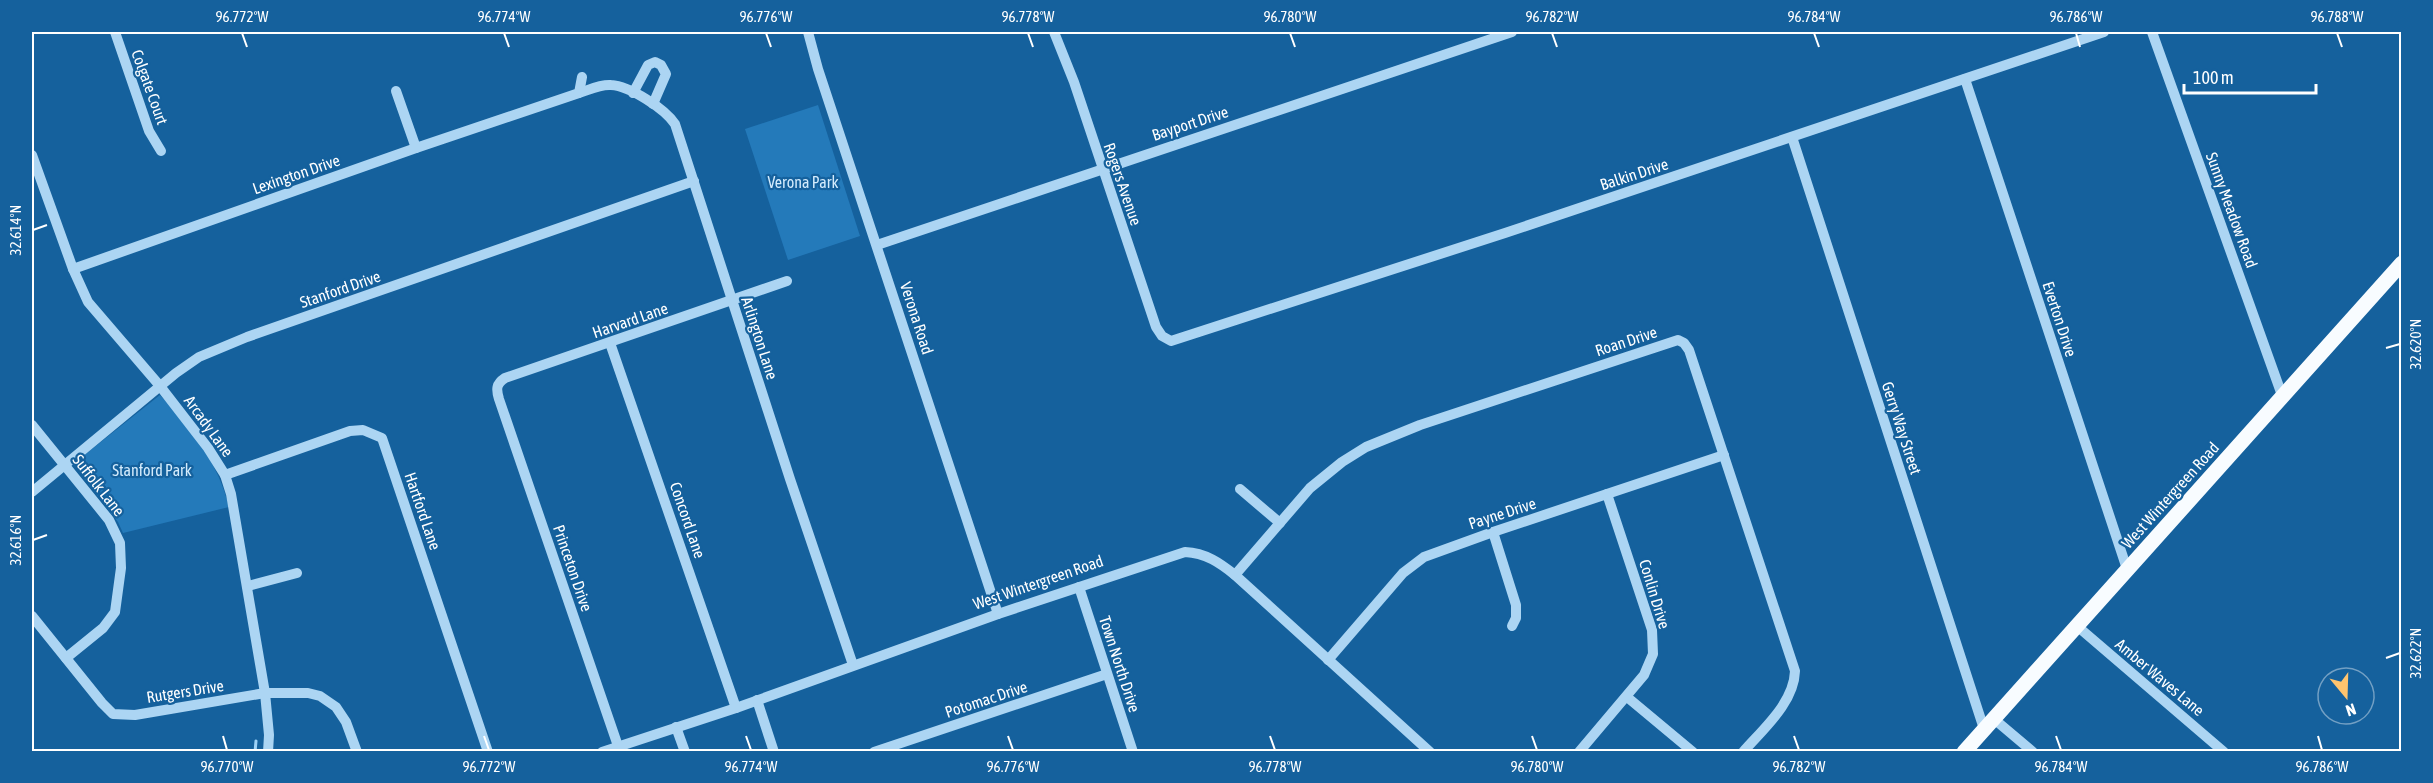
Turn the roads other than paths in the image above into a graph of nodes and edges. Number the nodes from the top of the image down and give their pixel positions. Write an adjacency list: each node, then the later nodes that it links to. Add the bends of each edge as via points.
1 (115, 32): 16 (street, Colgate Court, via 149,131)
2 (808, 32): 20 (street, Verona Road)
3 (1054, 32): 18 (street, Rogers Avenue)
4 (1512, 32): 18 (street, Bayport Drive)
5 (2104, 32): 8 (street, Balkin Drive)
6 (2152, 32): 28 (street, Sunny Meadow Road)
7 (582, 77): 10 (street)
8 (1965, 79): 14 (street, Balkin Drive); 39 (street, Everton Drive)
9 (396, 91): 15 (street)
10 (579, 93): 11 (street, Arlington Lane, via 603,85); 13 (street, Arlington Lane)
11 (633, 93): 12 (street, Arlington Lane); 12 (street, via 648,65 661,64 666,74)
12 (653, 104): 19 (street, Arlington Lane, via 675,124)
13 (531, 110): 15 (street, Lexington Drive)
14 (1792, 137): 25 (street, Balkin Drive); 56 (street, Gerry Way Street)
15 (416, 148): 22 (street, Lexington Drive)
16 (161, 151)
17 (32, 155): 22 (street, Arcady Lane)
18 (1101, 168): 20 (street, Bayport Drive); 25 (street, Rogers Avenue, via 1156,327)
19 (694, 182): 24 (street, Arlington Lane); 27 (street, Stanford Drive, via 247,337 199,357)
20 (877, 245): 44 (street, Verona Road)
21 (2402, 263): 28 (main road, West Wintergreen Road)
22 (73, 269): 27 (street, Arcady Lane, via 88,302)
23 (787, 281): 24 (street, Harvard Lane)
24 (732, 301): 26 (street, Harvard Lane); 50 (street, Arlington Lane)
25 (1172, 341)
26 (610, 343): 29 (street, Harvard Lane, via 505,378 496,389); 55 (street, Concord Lane)
27 (160, 386): 32 (street, Stanford Drive); 33 (street, Arcady Lane)
28 (2283, 398): 39 (main road, West Wintergreen Road)
29 (499, 399): 58 (street, Princeton Drive)
30 (32, 425): 32 (street, Suffolk Lane)
31 (1724, 455): 36 (street, Payne Drive); 37 (street, Roan Drive, via 1689,350 1678,340 1420,425 1366,447 1310,488); 70 (street, Roan Drive, via 1795,671 1795,682 1785,702)
32 (64, 465): 35 (street, Stanford Drive); 48 (street, Suffolk Lane, via 109,520 122,556 119,593 111,621)
33 (225, 475): 42 (street, Arcady Lane); 61 (street, Hartford Lane, via 350,431 363,430 382,438)
34 (1240, 489): 37 (street)
35 (32, 492)
36 (1607, 494): 38 (street, Payne Drive); 53 (street, Conlin Drive, via 1654,643 1650,664)
37 (1280, 523): 41 (street, Roan Drive)
38 (1493, 532): 46 (street, via 1516,604); 49 (street, Payne Drive, via 1433,553 1414,564)
39 (2127, 569): 47 (main road, West Wintergreen Road)
40 (297, 573): 42 (street)
41 (1235, 575): 43 (street, West Wintergreen Road, via 1207,557 1185,552); 49 (street, West Wintergreen Road)
42 (248, 586): 52 (street, Arcady Lane)
43 (1079, 587): 44 (street, West Wintergreen Road); 51 (street, Town North Drive)
44 (998, 614): 50 (street, West Wintergreen Road)
45 (32, 616): 48 (street, Rutgers Drive)
46 (1512, 626)
47 (2077, 626): 56 (main road, West Wintergreen Road); 73 (street, Amber Waves Lane)
48 (66, 658): 52 (street, Rutgers Drive, via 107,710 120,715)
49 (1328, 660): 67 (street, West Wintergreen Road)
50 (853, 665): 54 (street, West Wintergreen Road)
51 (1107, 674): 65 (street, Potomac Drive); 66 (street, Town North Drive)
52 (265, 693): 59 (street, Arcady Lane); 60 (street, Rutgers Drive, via 308,693 331,703 346,722)
53 (1627, 697): 68 (street, Conlin Drive); 69 (street)
54 (757, 700): 55 (street, West Wintergreen Road); 64 (street)
55 (736, 708): 57 (street, West Wintergreen Road)
56 (1989, 724): 71 (main road, West Wintergreen Road); 72 (street)
57 (676, 727): 58 (street, West Wintergreen Road); 63 (street)
58 (618, 746): 62 (street, West Wintergreen Road)
59 (268, 752)
60 (357, 752)
61 (488, 752)
62 (602, 752)
63 (685, 752)
64 (774, 752)
65 (874, 752)
66 (1133, 752)
67 (1430, 752)
68 (1579, 752)
69 (1693, 752)
70 (1743, 752)
71 (1964, 752)
72 (2033, 752)
73 (2224, 752)

